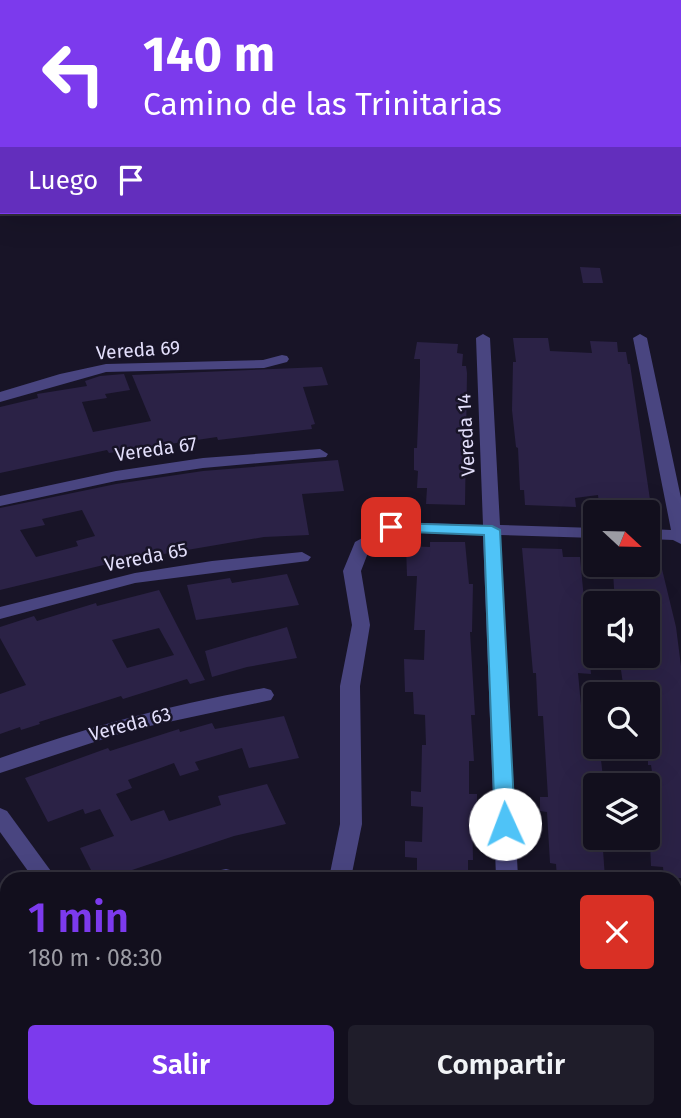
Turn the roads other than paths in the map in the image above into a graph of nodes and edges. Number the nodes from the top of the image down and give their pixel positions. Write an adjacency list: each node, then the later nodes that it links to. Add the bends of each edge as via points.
1 (483, 338): 7 (street, Vereda 14)
2 (640, 338): 10 (street)
3 (282, 359): 4 (street, Vereda 69, via 264,364 106,368)
4 (0, 397)
5 (320, 454): 6 (street, Vereda 67, via 203,463)
6 (0, 501)
7 (492, 530): 8 (street); 17 (street, via 391,527 364,542 352,571 361,625 350,686 351,824); 18 (street, Vereda 14)
8 (583, 533)
9 (660, 535): 10 (street)
10 (681, 536)
11 (302, 557): 12 (street, Vereda 65, via 135,578)
12 (0, 612)
13 (264, 695): 14 (street, Vereda 63, via 146,718)
14 (0, 766)
15 (0, 816): 16 (street)
16 (41, 872)
17 (341, 872)
18 (507, 872)

